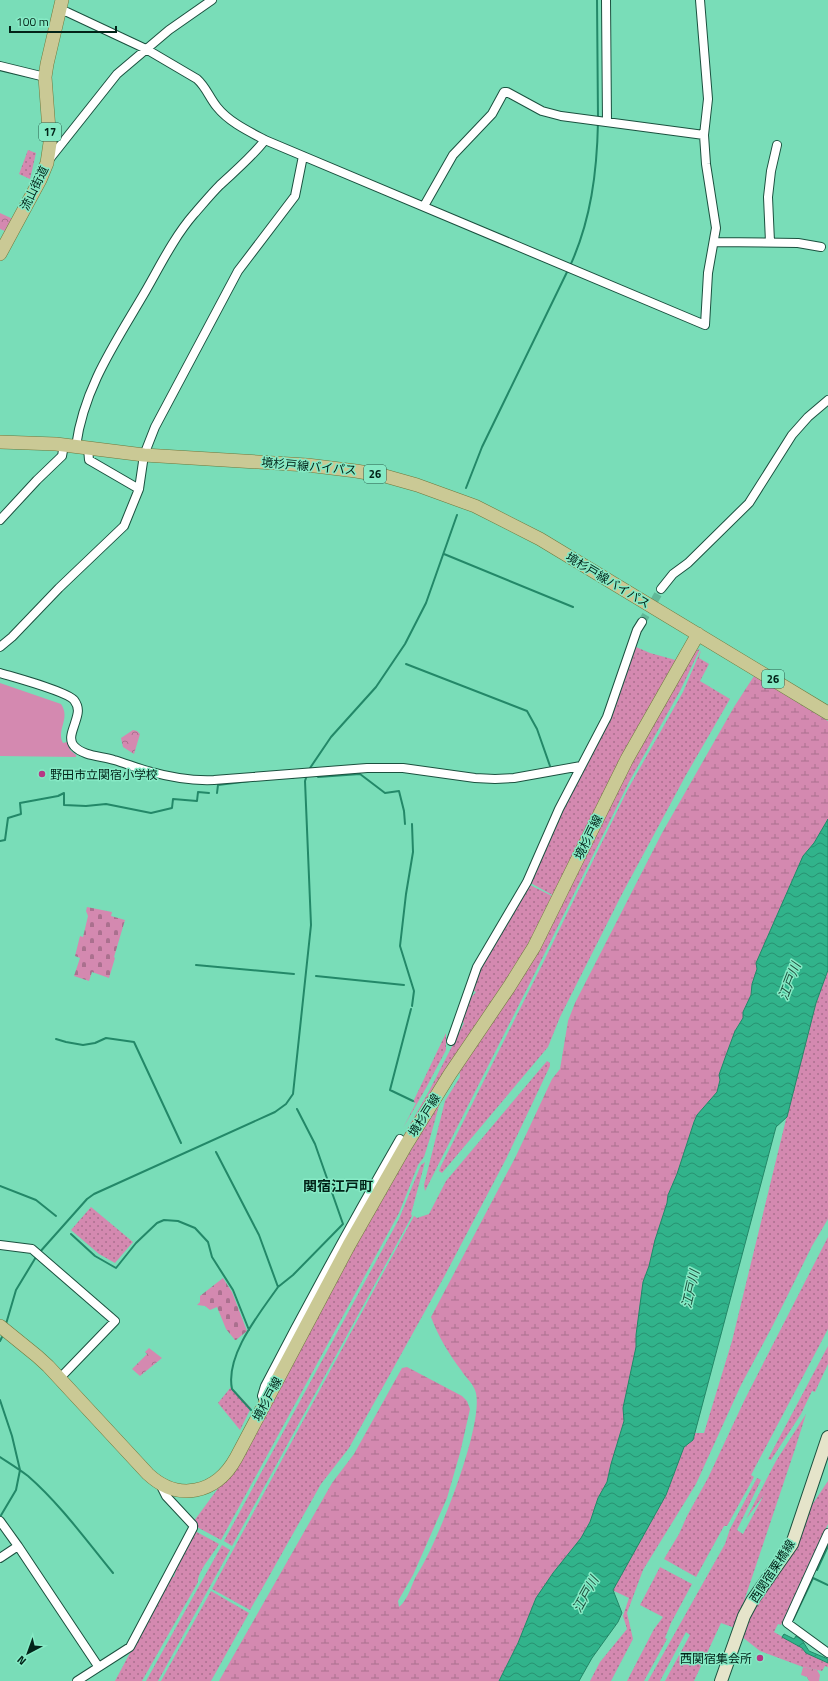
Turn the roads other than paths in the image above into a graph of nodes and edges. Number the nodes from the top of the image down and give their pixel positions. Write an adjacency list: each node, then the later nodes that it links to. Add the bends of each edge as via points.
1 (212, 0): 5 (street)
2 (606, 0): 8 (street)
3 (700, 0): 9 (street, via 708,99)
4 (61, 5): 5 (street, via 67,12); 7 (main road, 流山街道 / 17)
5 (146, 49): 10 (street, via 204,84 221,112); 13 (street, via 117,74)
6 (0, 66): 7 (street)
7 (45, 77): 13 (main road, 流山街道 / 17, via 50,137)
8 (604, 122): 9 (street); 14 (street, via 542,111 504,92 492,114 453,155)
9 (704, 135): 15 (street, via 716,228)
10 (265, 140): 12 (street); 21 (street, via 194,214 164,259 96,377)
11 (777, 145): 16 (street, via 768,196)
12 (303, 156): 14 (street); 22 (street, via 295,196 238,271 155,426)
13 (47, 164): 18 (main road, 流山街道 / 17)
14 (424, 206): 15 (street, via 705,325 708,273)
15 (714, 242): 16 (street)
16 (770, 242): 17 (street)
17 (821, 247)
18 (0, 254)
19 (828, 400): 25 (street, via 792,435 749,503 688,563 673,574)
20 (0, 442): 21 (main road, 境杉戸線バイパス / 26)
21 (76, 446): 22 (main road, 境杉戸線バイパス / 26); 23 (street, via 89,460); 24 (street, via 37,480)
22 (144, 455): 23 (street); 27 (main road, 境杉戸線バイパス / 26, via 356,470 417,484 475,506 547,543)
23 (139, 489): 28 (street, via 124,526)
24 (0, 520)
25 (661, 589)
26 (642, 622): 31 (street, via 607,717)
27 (698, 634): 30 (main road, 26); 37 (main road, 境杉戸線, via 627,759 534,947 406,1145 349,1245)
28 (0, 647)
29 (0, 673): 31 (street, via 71,698 78,713 71,735 72,742 79,750 148,771 202,781 367,768 404,768 495,780)
30 (828, 713)
31 (581, 766): 32 (street, via 527,882 478,967)
32 (451, 1041)
33 (400, 1139): 37 (street, via 265,1386 262,1396)
34 (0, 1245): 36 (street, via 32,1249 115,1321)
35 (0, 1326): 36 (main road, 境杉戸線, via 37,1356)
36 (59, 1379): 39 (main road, 境杉戸線)
37 (265, 1404): 39 (main road, 境杉戸線, via 231,1466 218,1480 206,1487 188,1491)
38 (828, 1437): 47 (main road, 西関宿栗橋線, via 792,1544 744,1616)
39 (160, 1484): 45 (street, via 166,1496 194,1528 130,1647)
40 (0, 1521): 42 (street)
41 (828, 1533): 44 (street, via 787,1623)
42 (18, 1546): 43 (street); 45 (street)
43 (0, 1558)
44 (828, 1653)
45 (98, 1666): 46 (street)
46 (77, 1681)
47 (721, 1681)

